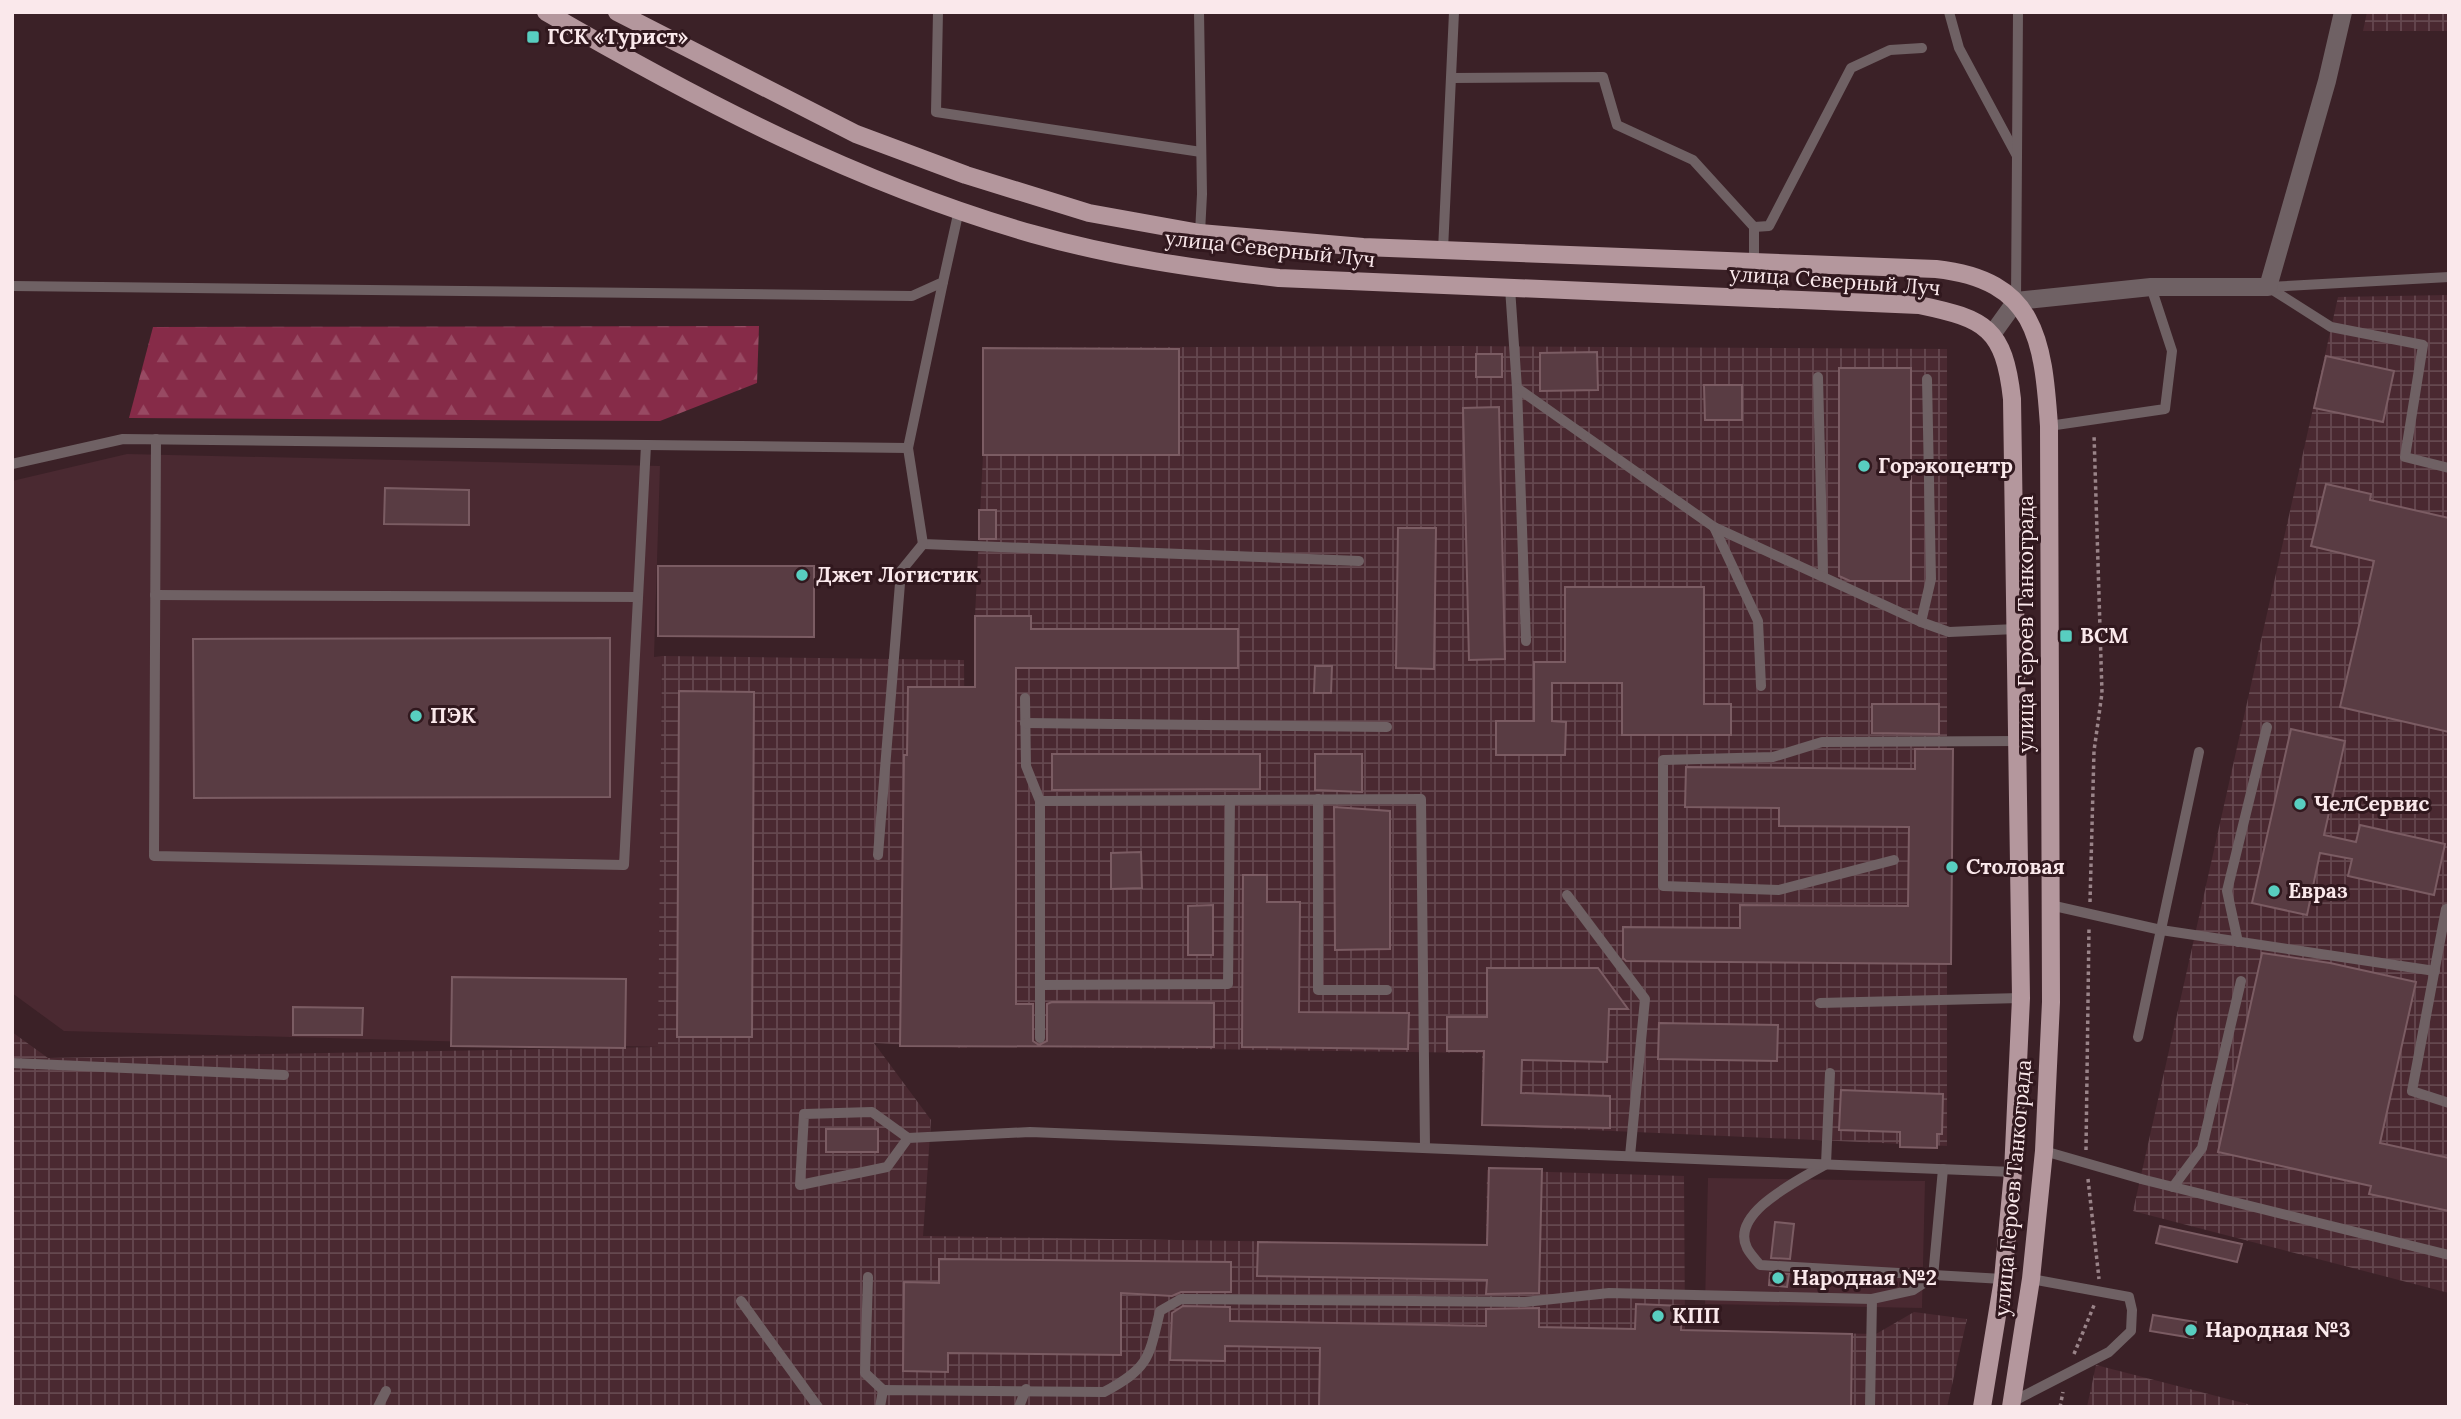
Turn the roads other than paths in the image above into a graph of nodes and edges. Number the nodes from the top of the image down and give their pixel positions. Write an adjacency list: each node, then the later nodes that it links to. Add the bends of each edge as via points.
1 (546, 12): 13 (main road, улица Северный Луч, via 621,56 826,160)
2 (617, 12): 15 (main road, улица Северный Луч, via 856,134 966,175 1089,213)
3 (938, 12): 11 (lane, via 936,112)
4 (1199, 12): 11 (lane)
5 (1454, 12): 10 (lane)
6 (1949, 12): 12 (lane, via 1959,48)
7 (2018, 12): 12 (lane)
8 (2343, 12): 22 (street)
9 (1922, 48): 14 (lane, via 1890,50 1851,68 1769,226)
10 (1452, 78): 14 (lane, via 1602,77 1617,125 1693,160); 16 (lane)
11 (1201, 152): 15 (lane)
12 (2018, 156): 24 (lane)
13 (959, 210): 19 (lane); 23 (main road, улица Северный Луч, via 1034,234 1186,268 1279,278)
14 (1754, 228): 17 (lane)
15 (1200, 233): 16 (main road, улица Северный Луч)
16 (1443, 250): 17 (main road, улица Северный Луч)
17 (1754, 263): 24 (main road, улица Северный Луч, via 1966,272)
18 (2449, 277): 22 (lane)
19 (943, 282): 20 (lane, via 912,296); 32 (lane)
20 (12, 286)
21 (2151, 286): 22 (street); 24 (street); 29 (lane, via 2172,351 2165,409)
22 (2268, 287): 36 (lane, via 2331,327 2423,345 2405,457)
23 (1510, 288): 25 (main road, улица Северный Луч, via 1919,305 1964,315); 28 (lane)
24 (2016, 301): 25 (street); 29 (main road, улица Героев Танкограда, via 2034,328 2045,371)
25 (1993, 333): 44 (main road, улица Героев Танкограда, via 2009,367 2012,399)
26 (1818, 377): 40 (lane)
27 (1927, 379): 43 (lane, via 1931,579)
28 (1517, 388): 37 (lane); 45 (lane)
29 (2049, 426): 59 (main road, улица Героев Танкограда)
30 (156, 439): 31 (lane); 34 (lane, via 123,439); 41 (lane)
31 (646, 445): 32 (lane); 42 (lane)
32 (908, 448): 38 (lane)
33 (12, 456): 34 (lane)
34 (38, 457): 35 (lane)
35 (12, 464)
36 (2449, 468)
37 (1714, 527): 40 (lane); 46 (lane, via 1758,621)
38 (923, 544): 39 (lane); 56 (lane, via 901,570)
39 (1359, 562)
40 (1823, 577): 43 (lane)
41 (155, 595): 42 (lane); 42 (lane, via 154,856 624,864)
42 (638, 597)
43 (1921, 622): 44 (lane, via 1949,632)
44 (2016, 629): 51 (main road, улица Героев Танкограда)
45 (1526, 640)
46 (1761, 686)
47 (1025, 698): 48 (lane)
48 (1025, 723): 49 (lane); 55 (lane, via 1026,766)
49 (1387, 727)
50 (2267, 727): 62 (lane, via 2227,891)
51 (2018, 741): 57 (lane, via 1822,742 1773,757 1662,760 1662,886 1779,890); 67 (main road, улица Героев Танкограда)
52 (2199, 752): 61 (lane)
53 (1318, 799): 54 (lane); 66 (lane, via 1318,990); 76 (lane, via 1421,799)
54 (1230, 800): 55 (lane); 65 (lane, via 1228,984)
55 (1040, 801): 65 (lane)
56 (878, 855)
57 (1894, 860)
58 (1567, 895): 78 (lane, via 1645,999)
59 (2050, 905): 61 (lane); 77 (main road, улица Героев Танкограда, via 2052,1002)
60 (2446, 909): 63 (lane)
61 (2161, 930): 62 (lane); 69 (lane)
62 (2238, 942): 63 (lane)
63 (2435, 971): 74 (lane, via 2412,1091)
64 (2241, 981): 82 (lane, via 2202,1148)
65 (1040, 985): 70 (lane)
66 (1387, 990)
67 (2021, 998): 68 (lane); 81 (main road, улица Героев Танкограда)
68 (1820, 1003)
69 (2138, 1037)
70 (1040, 1038)
71 (12, 1063): 73 (lane)
72 (1830, 1073): 79 (lane)
73 (284, 1075)
74 (2449, 1103)
75 (908, 1138): 75 (lane, via 887,1167 800,1185 804,1114 872,1112); 76 (lane, via 1030,1132)
76 (1425, 1147): 78 (lane)
77 (2044, 1152): 82 (lane); 87 (main road, улица Героев Танкограда)
78 (1630, 1156): 79 (lane)
79 (1826, 1164): 80 (lane); 85 (lane, via 1761,1205 1746,1223 1745,1246 1760,1265)
80 (1943, 1169): 81 (lane); 85 (lane)
81 (2013, 1172): 86 (main road, улица Героев Танкограда)
82 (2172, 1187): 83 (lane)
83 (2449, 1255)
84 (868, 1277): 91 (lane, via 865,1373)
85 (1933, 1277): 86 (lane); 88 (lane, via 1913,1290)
86 (2003, 1279): 99 (main road, улица Героев Танкограда)
87 (2031, 1279): 93 (main road, улица Героев Танкограда); 93 (lane, via 2129,1297 2131,1331 2109,1352)
88 (1872, 1299): 90 (lane, via 1609,1293 1525,1303 1181,1298 1160,1311 1151,1349 1134,1376 1104,1391); 98 (lane)
89 (741, 1300): 95 (lane)
90 (1026, 1389): 91 (lane); 97 (lane)
91 (883, 1390): 96 (lane)
92 (386, 1391): 94 (lane)
93 (2011, 1404)
94 (378, 1407)
95 (818, 1407)
96 (880, 1407)
97 (1019, 1407)
98 (1870, 1407)
99 (1982, 1407)

